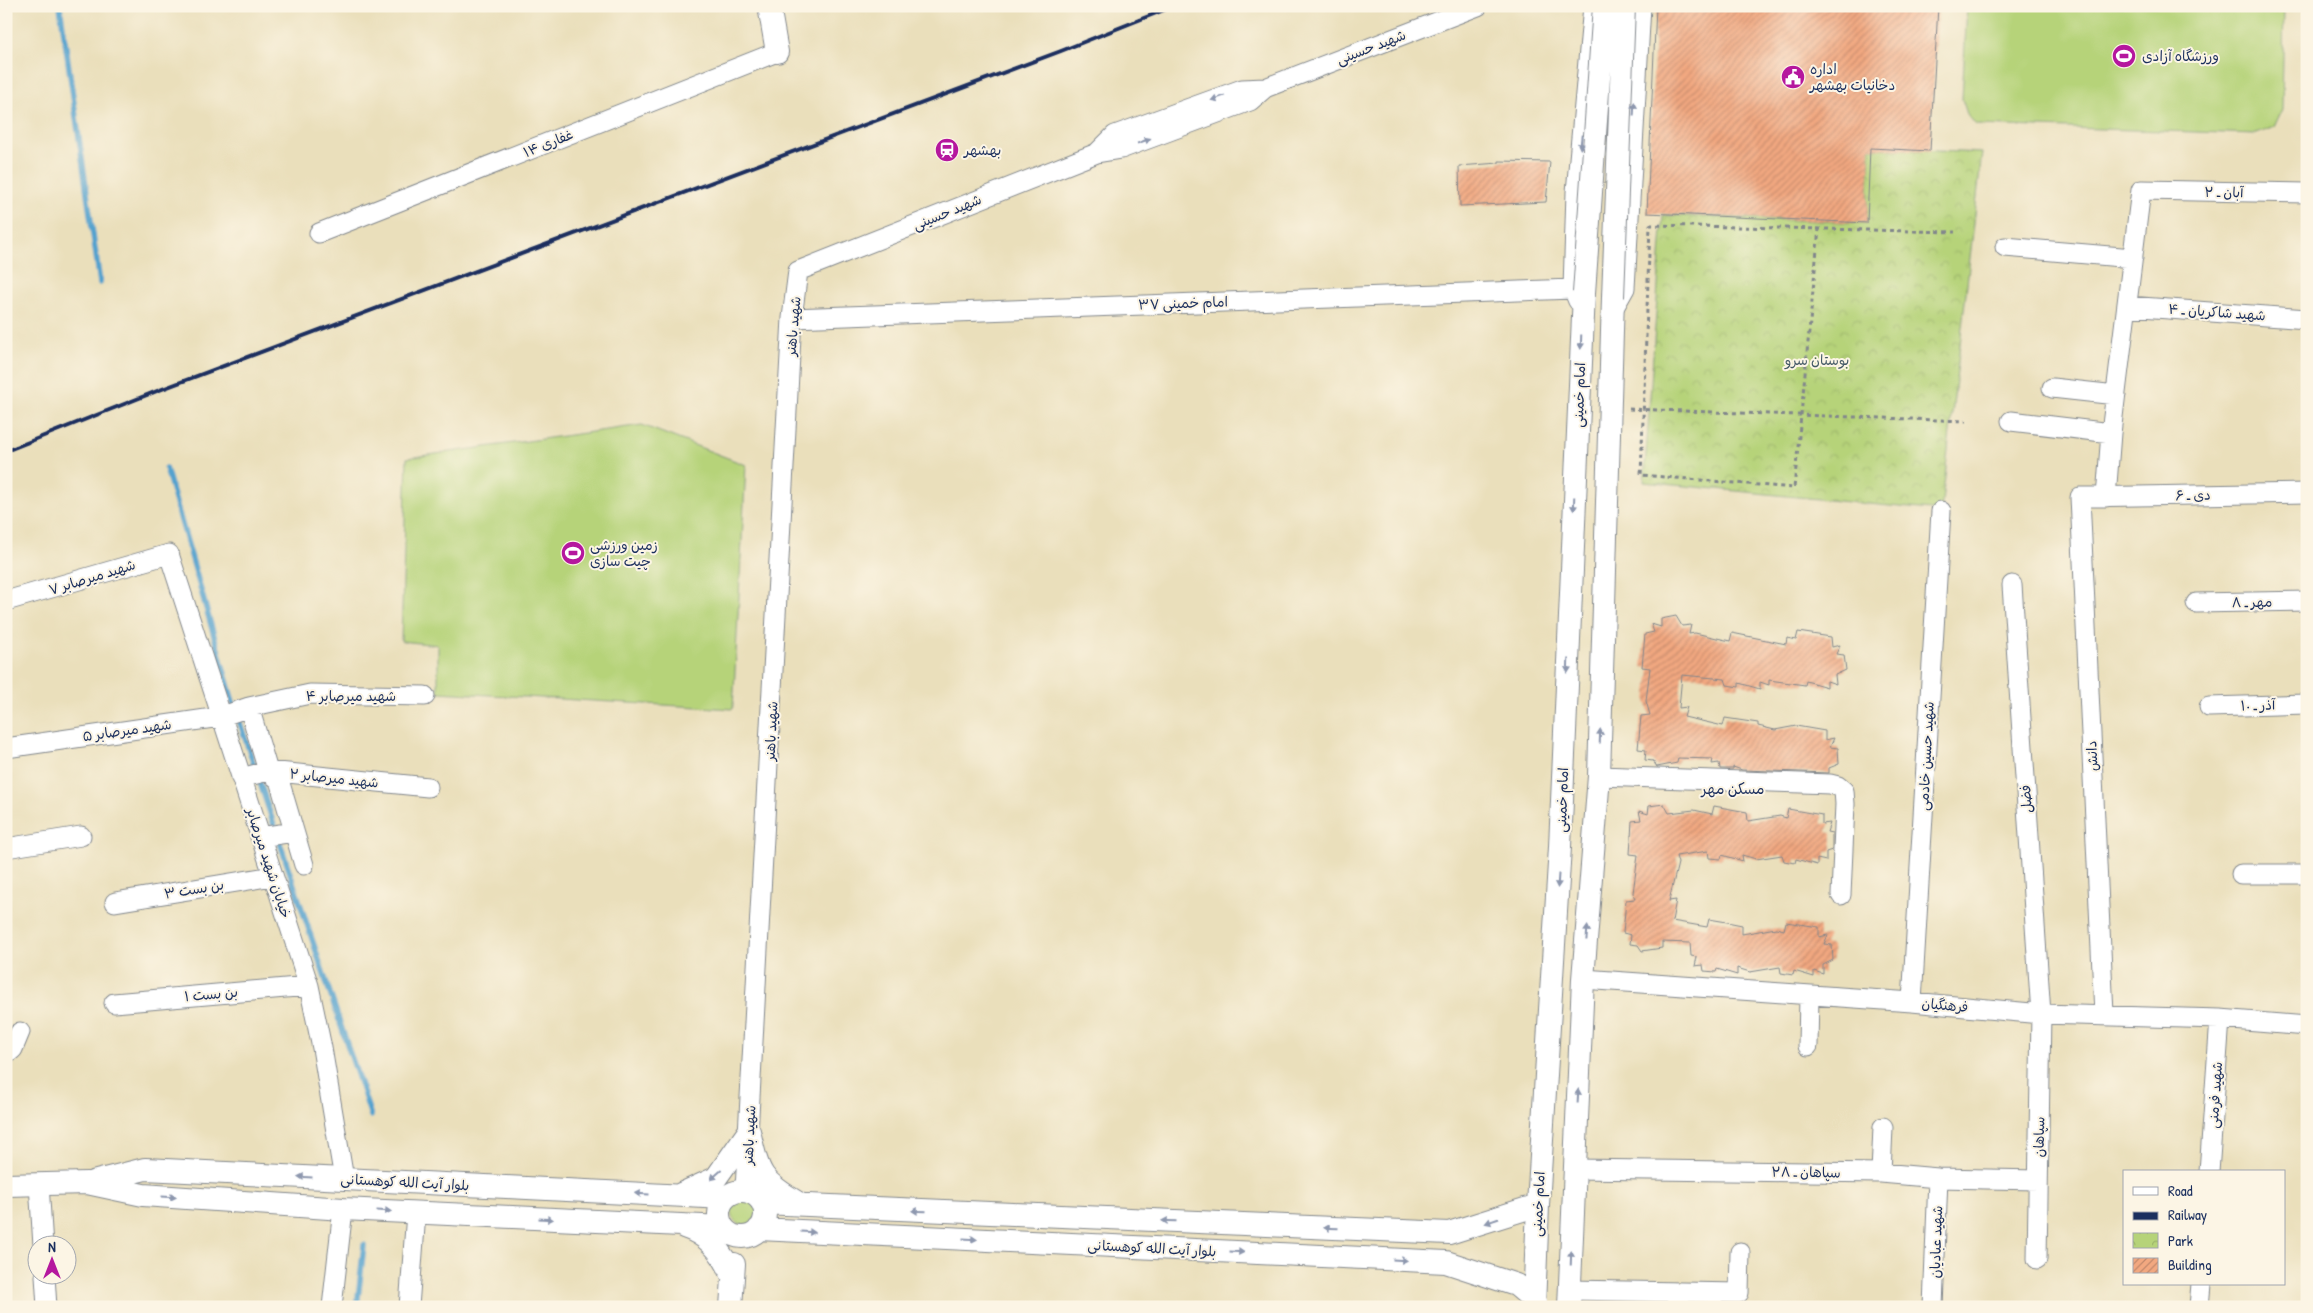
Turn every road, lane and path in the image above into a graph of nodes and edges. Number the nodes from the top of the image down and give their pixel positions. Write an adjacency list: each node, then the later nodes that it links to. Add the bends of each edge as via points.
1 (770, 6): 9 (main road)
2 (1478, 6): 16 (street, شهید حسینی, via 1265,88 1242,89 1115,135 1097,153)
3 (1624, 6): 18 (main road, bridge)
4 (1641, 6): 6 (street)
5 (1596, 12): 6 (street); 7 (street); 17 (main road, امام خمینی, bridge)
6 (1639, 26): 8 (street)
7 (1590, 44): 8 (street); 17 (street, one-way to 17, via 1576,192)
8 (1637, 49): 18 (street, one-way to 8, via 1625,288)
9 (777, 52): 13 (street, غفاری ۱۴)
10 (2307, 193): 15 (street, آبان ـ ۲, via 2141,190)
11 (1820, 228): 12 (path); 25 (path, via 1650,225); 26 (path)
12 (1956, 232)
13 (319, 234)
14 (2005, 246): 15 (street)
15 (2132, 258): 19 (street)
16 (798, 272): 20 (street, شهید باهنر)
17 (1580, 298): 20 (street, امام خمینی ۳۷); 52 (main road, امام خمینی, one-way to 52)
18 (1612, 304): 24 (main road)
19 (2127, 306): 21 (street, شهید شاکریان ـ ۴); 23 (street)
20 (792, 318): 74 (street, شهید باهنر)
21 (2307, 318)
22 (2052, 388): 23 (street)
23 (2116, 396): 29 (street)
24 (1609, 408): 25 (path); 46 (main road, one-way to 24)
25 (1643, 410): 26 (path); 26 (path, via 1641,475 1794,488)
26 (1801, 417): 27 (path)
27 (1966, 421)
28 (2011, 421): 29 (street)
29 (2111, 433): 32 (street)
30 (2307, 493): 32 (street, دی ـ ۶)
31 (2080, 497): 32 (street, دی ـ ۶); 67 (street, دانش)
32 (2106, 497)
33 (1941, 511): 65 (street, شهید حسین خادمی)
34 (168, 554): 36 (street, شهید میرصابر ۷); 43 (street, خیابان شهید میرصابر)
35 (2012, 585): 66 (street, فضل)
36 (11, 600)
37 (2307, 601): 38 (street, مهر ـ ۸)
38 (2196, 603)
39 (425, 696): 41 (street, شهید میرصابر ۴, via 310,694)
40 (2307, 704): 42 (street, آذر ـ ۱۰)
41 (249, 707): 43 (street, شهید میرصابر ۴); 45 (street)
42 (2209, 707)
43 (220, 717): 44 (street, شهید میرصابر ۵); 47 (street, خیابان شهید میرصابر)
44 (6, 748)
45 (268, 771): 47 (street, شهید میرصابر ۲); 48 (street, شهید میرصابر ۲); 49 (street, via 279,780)
46 (1598, 776): 54 (main road); 59 (street, via 1838,786 1844,791 1845,804)
47 (240, 778): 51 (street, خیابان شهید میرصابر)
48 (428, 787)
49 (294, 832): 51 (street); 55 (street)
50 (81, 836): 53 (street)
51 (260, 838): 58 (street, خیابان شهید میرصابر)
52 (1560, 847): 54 (main road); 88 (main road, امام خمینی, one-way to 88)
53 (6, 848)
54 (1594, 849): 61 (main road, one-way to 54)
55 (304, 865)
56 (2241, 874): 57 (street)
57 (2307, 874)
58 (273, 876): 60 (street, بن بست ۳); 62 (street, خیابان شهید میرصابر)
59 (1841, 895)
60 (115, 902)
61 (1583, 979): 63 (street, فرهنگیان); 76 (main road, one-way to 61)
62 (309, 986): 64 (street, بن بست ۱); 79 (street, خیابان شهید میرصابر)
63 (1810, 996): 65 (street, فرهنگیان); 71 (street)
64 (114, 1002)
65 (1912, 1002): 66 (street, فرهنگیان)
66 (2041, 1014): 67 (street, فرهنگیان); 81 (street, سپاهان)
67 (2104, 1014): 68 (street, فرهنگیان)
68 (2220, 1019): 69 (street, فرهنگیان); 77 (street, شهید فرمنی)
69 (2307, 1026)
70 (20, 1032): 72 (street)
71 (1808, 1046)
72 (6, 1055)
73 (1883, 1128): 78 (street)
74 (749, 1131): 86 (main road, one-way to 86, via 716,1178); 87 (street, شهید باهنر); 89 (main road, via 757,1167 763,1177 774,1189)
75 (145, 1169): 79 (main road, بلوار آیت الله کوهستانی, one-way to 75); 82 (main road, بلوار آیت الله کوهستانی); 85 (main road, via 135,1182)
76 (1574, 1169): 78 (street, سپاهان ـ ۲۸); 103 (main road, one-way to 76)
77 (2209, 1170)
78 (1881, 1173): 80 (street, سپاهان ـ ۲۸)
79 (344, 1178): 86 (main road, بلوار آیت الله کوهستانی, one-way to 79)
80 (1938, 1178): 81 (street, سپاهان ـ ۲۸); 109 (street, شهید عبادیان)
81 (2038, 1180): 98 (street, سپاهان)
82 (87, 1183): 83 (main road, بلوار آیت الله کوهستانی); 85 (main road, بلوار آیت الله کوهستانی)
83 (39, 1184): 84 (main road, بلوار آیت الله کوهستانی); 96 (street)
84 (6, 1185)
85 (144, 1195): 90 (main road, بلوار آیت الله کوهستانی, one-way to 90)
86 (678, 1195): 87 (main road, بلوار آیت الله کوهستانی)
87 (745, 1197): 89 (main road, بلوار آیت الله کوهستانی); 93 (main road, via 765,1216); 94 (main road, via 719,1212)
88 (1538, 1205): 95 (main road, بلوار آیت الله کوهستانی, one-way to 95); 104 (main road, امام خمینی)
89 (803, 1206): 95 (main road, بلوار آیت الله کوهستانی, one-way to 89)
90 (343, 1209): 91 (main road, بلوار آیت الله کوهستانی, one-way to 91); 106 (street)
91 (416, 1213): 92 (main road, بلوار آیت الله کوهستانی, one-way to 92); 107 (street)
92 (676, 1225): 94 (main road, بلوار آیت الله کوهستانی); 100 (main road, via 708,1240 724,1256)
93 (759, 1229): 94 (main road, via 748,1236); 99 (main road, بلوار آیت الله کوهستانی, one-way to 99)
94 (730, 1231): 100 (main road)
95 (1449, 1233): 99 (main road, via 1459,1238 1462,1249 1457,1259)
96 (42, 1236)
97 (1740, 1252): 103 (street, via 1739,1293)
98 (2037, 1259)
99 (1446, 1262): 104 (main road, بلوار آیت الله کوهستانی, via 1516,1285)
100 (733, 1277): 108 (main road)
101 (46, 1286): 105 (street)
102 (2201, 1286): 110 (street)
103 (1569, 1298)
104 (1534, 1304)
105 (47, 1307)
106 (332, 1307)
107 (409, 1307)
108 (731, 1307)
109 (1933, 1307)
110 (2199, 1307)

